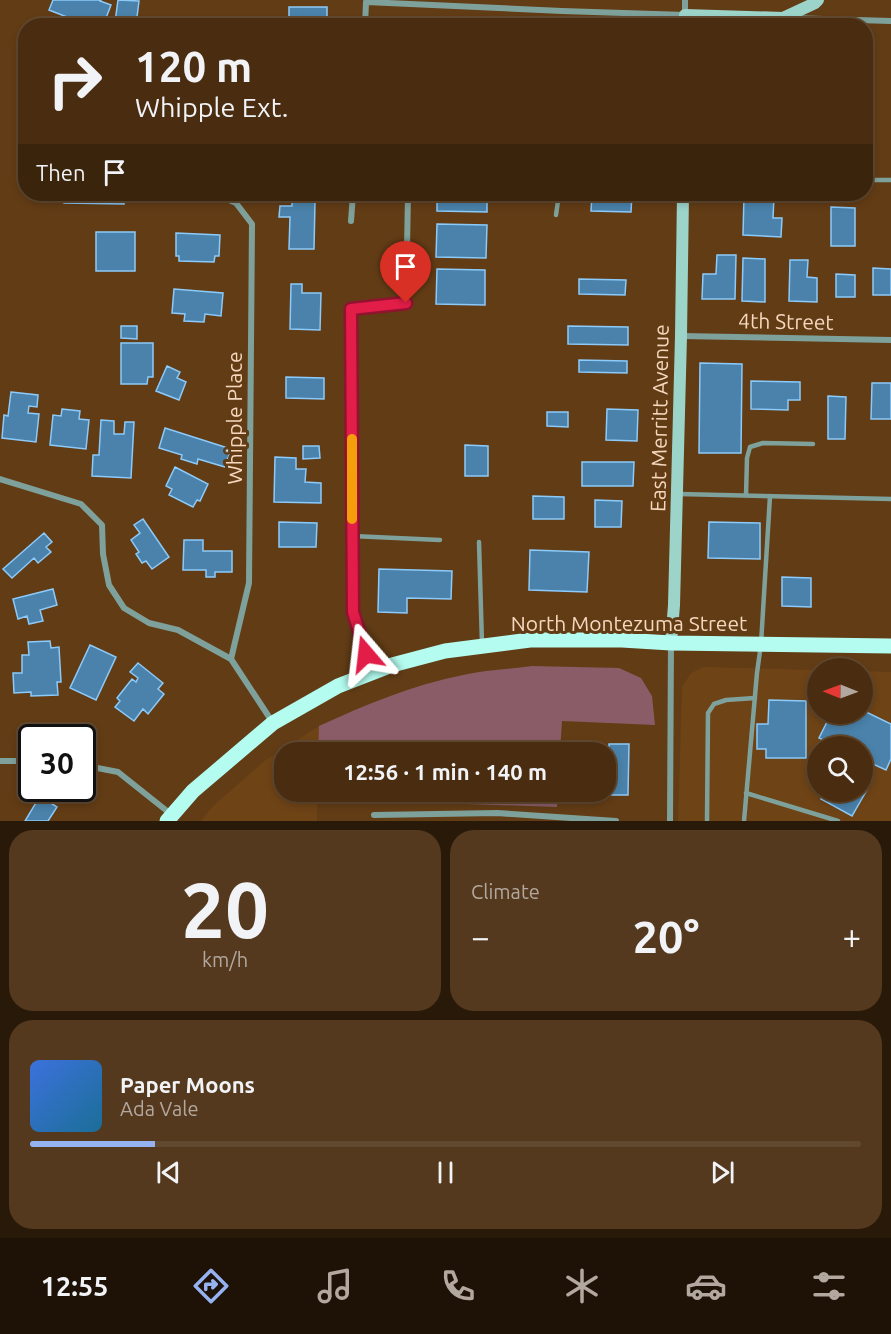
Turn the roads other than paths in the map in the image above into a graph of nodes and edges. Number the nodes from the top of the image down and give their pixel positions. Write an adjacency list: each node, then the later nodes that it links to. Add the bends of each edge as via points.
1 (685, 0): 7 (street)
2 (818, 0): 8 (street)
3 (625, 13): 4 (street, via 366,2); 5 (lane); 6 (street)
4 (365, 18)
5 (625, 18)
6 (668, 18)
7 (685, 18)
8 (783, 18)
9 (873, 20): 10 (street)
10 (891, 21)
11 (873, 180): 12 (lane)
12 (891, 180)
13 (233, 201): 35 (street, Whipple Place, via 252,224 249,583)
14 (352, 201): 19 (street)
15 (408, 201): 28 (street, via 406,303 351,309)
16 (558, 201): 18 (lane)
17 (683, 201): 20 (street, East Merritt Avenue)
18 (556, 215)
19 (351, 221)
20 (681, 336): 21 (street, 4th Street); 24 (street, East Merritt Avenue)
21 (891, 340)
22 (813, 444): 25 (lane, via 763,443 750,447)
23 (0, 479): 35 (street, via 81,504 102,525 109,585 124,608 149,623 178,630)
24 (676, 494): 25 (lane); 31 (street, East Merritt Avenue)
25 (746, 496): 26 (lane)
26 (770, 496): 27 (lane); 32 (lane)
27 (891, 499)
28 (352, 536): 29 (lane); 36 (street, via 353,612)
29 (440, 540)
30 (479, 542): 33 (lane)
31 (671, 643): 32 (main road, North Montezuma Street); 33 (main road, North Montezuma Street, via 530,640); 46 (street)
32 (761, 644): 34 (main road, North Montezuma Street); 37 (lane)
33 (482, 646): 36 (main road, North Montezuma Street, via 445,651)
34 (891, 646)
35 (231, 659): 38 (street)
36 (371, 674): 38 (main road, North Montezuma Street, via 338,686)
37 (755, 698): 42 (lane); 47 (lane, via 726,700 714,704 708,713)
38 (273, 723): 44 (main road, North Montezuma Street, via 193,791)
39 (0, 761): 40 (street)
40 (18, 762)
41 (96, 768): 44 (street, via 118,772)
42 (746, 793): 48 (lane); 49 (lane)
43 (374, 815): 45 (street, via 497,813)
44 (172, 819)
45 (616, 821)
46 (670, 821)
47 (707, 821)
48 (744, 821)
49 (838, 821)

